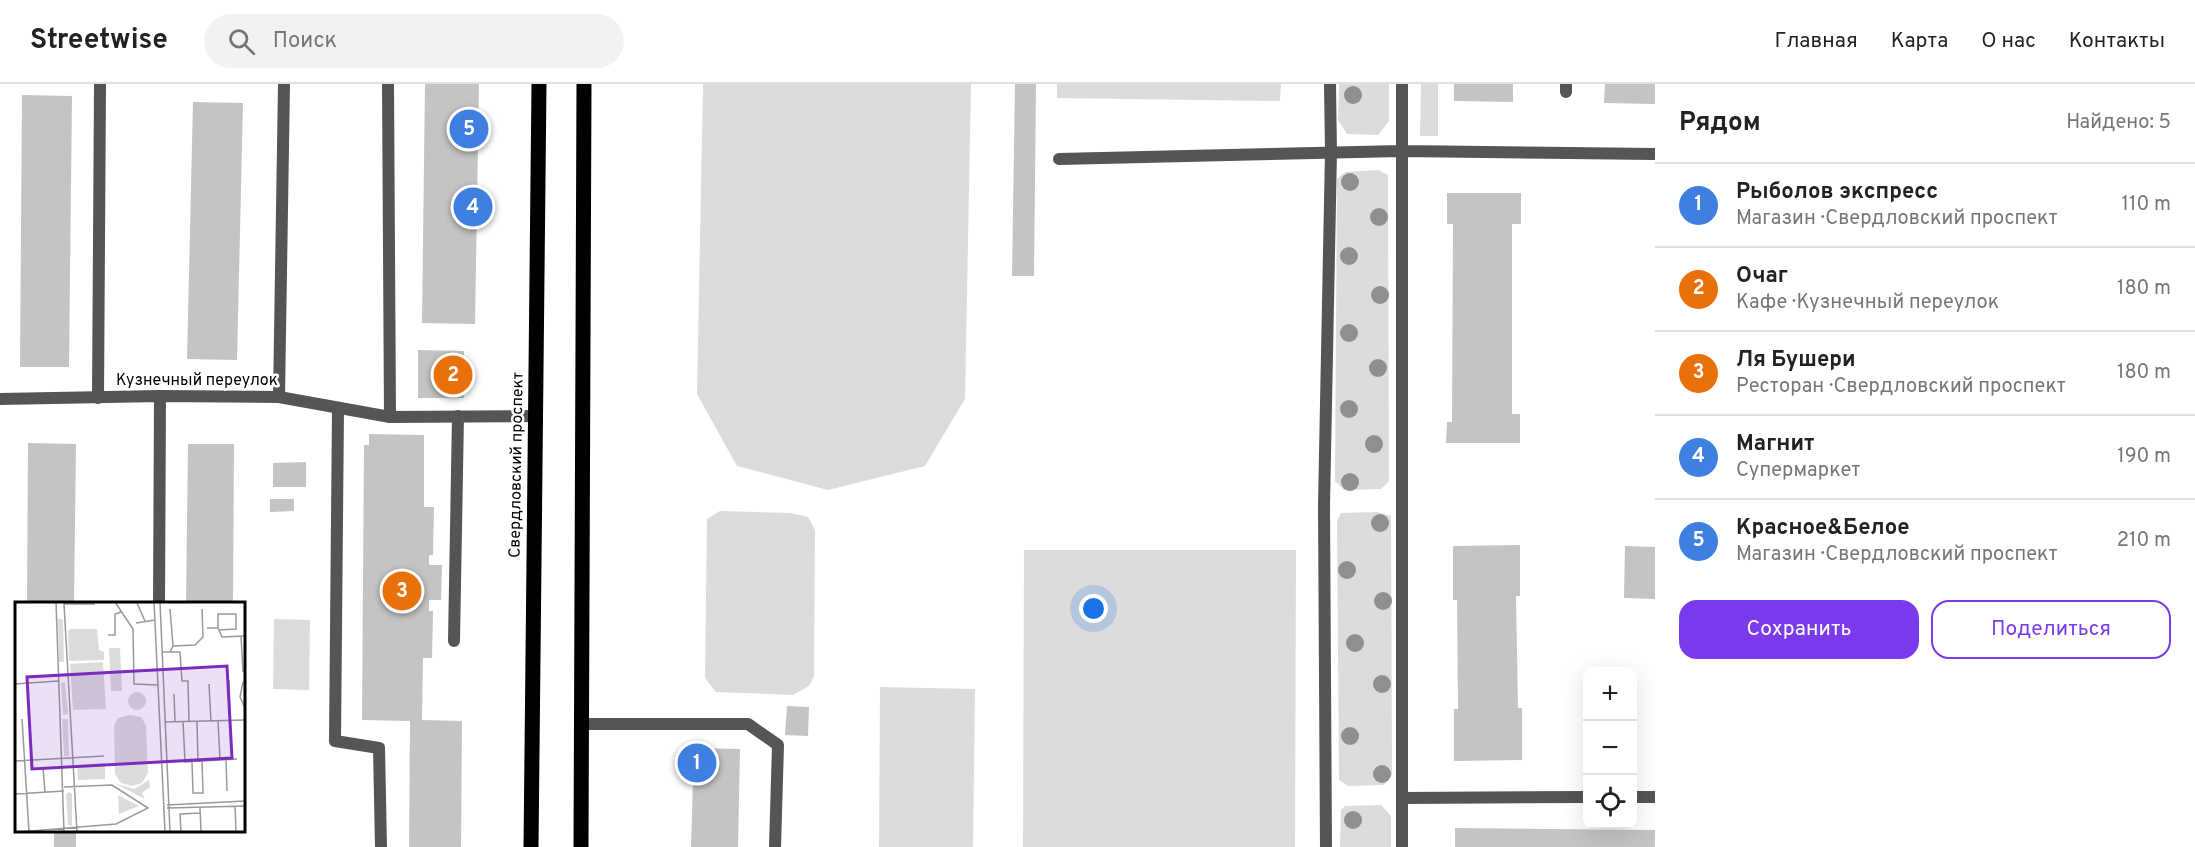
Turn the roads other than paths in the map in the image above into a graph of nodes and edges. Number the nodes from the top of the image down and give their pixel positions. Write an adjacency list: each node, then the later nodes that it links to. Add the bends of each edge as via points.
1 (100, 84): 14 (street)
2 (284, 84): 13 (street)
3 (388, 84): 19 (street)
4 (539, 84): 18 (main road, Свердловский проспект)
5 (584, 84): 22 (main road)
6 (1329, 84): 9 (street)
7 (1402, 84): 8 (street)
8 (1401, 151): 9 (street); 10 (street); 26 (street)
9 (1330, 152): 11 (street); 31 (street, via 1324,505)
10 (1655, 154)
11 (1059, 159)
12 (160, 396): 13 (street, Кузнечный переулок); 14 (street, Кузнечный переулок); 20 (street)
13 (279, 397): 16 (street, Кузнечный переулок)
14 (98, 398): 15 (street, Кузнечный переулок)
15 (0, 399)
16 (338, 409): 19 (street, Кузнечный переулок); 27 (street, via 335,741 379,748)
17 (458, 416): 18 (street, Кузнечный переулок); 19 (street, Кузнечный переулок); 21 (street)
18 (536, 416): 28 (main road, Свердловский проспект)
19 (390, 417)
20 (159, 602)
21 (454, 641)
22 (581, 724): 29 (main road); 30 (street, via 748,724 778,745)
23 (1583, 797): 26 (street)
24 (1637, 797): 25 (street)
25 (1655, 797)
26 (1402, 798): 32 (street)
27 (381, 847)
28 (531, 847)
29 (580, 847)
30 (775, 847)
31 (1326, 847)
32 (1402, 847)

